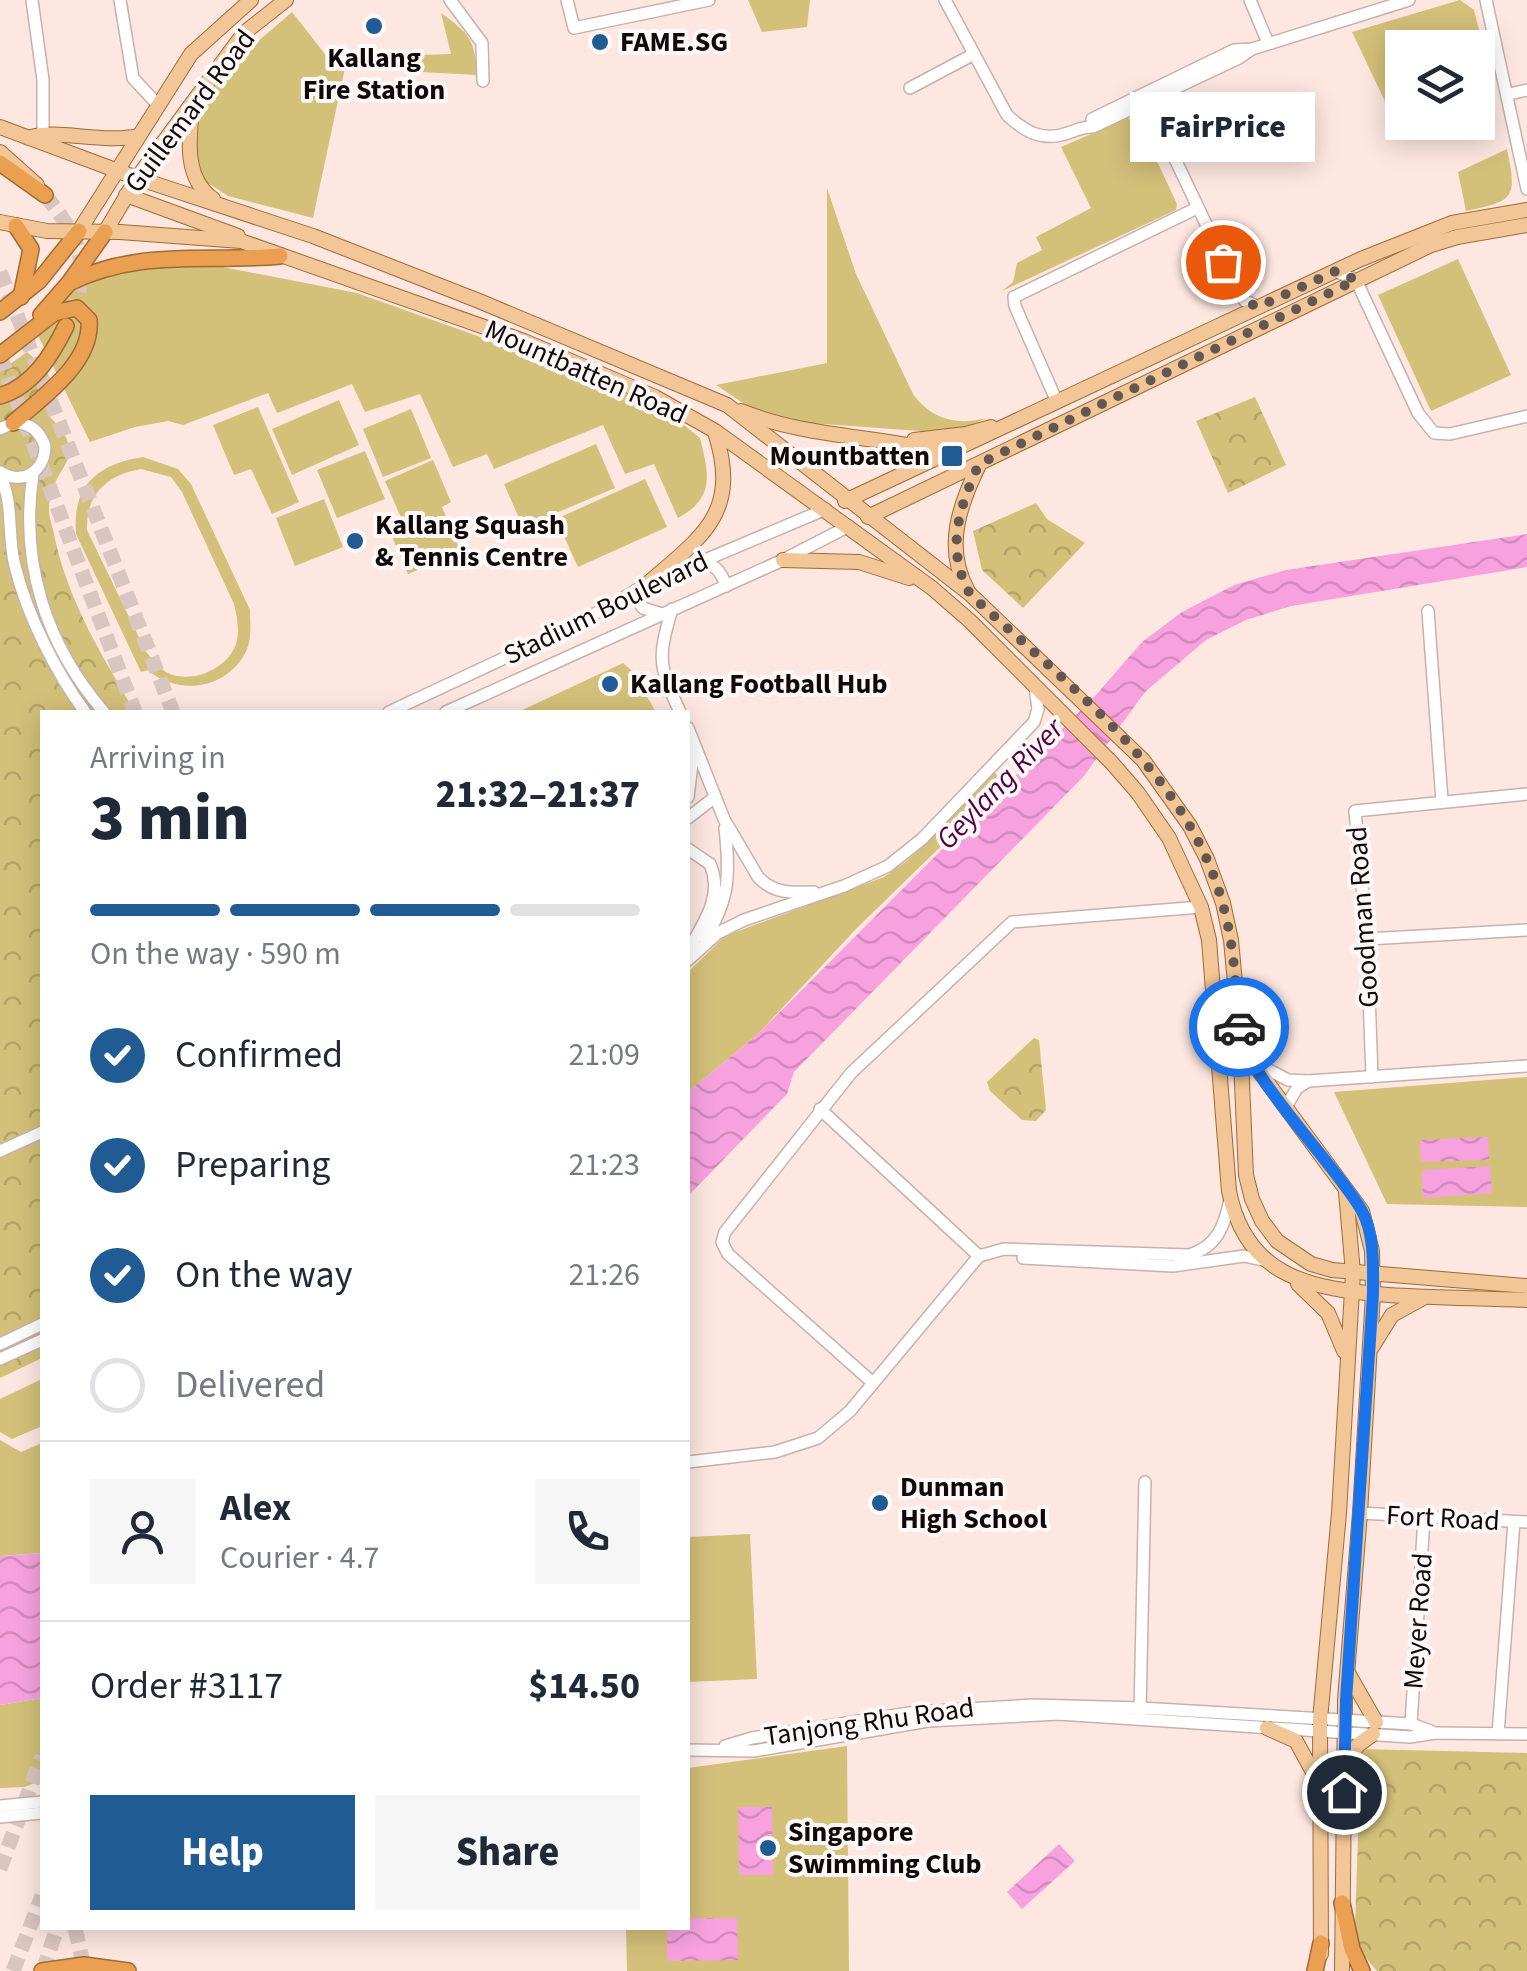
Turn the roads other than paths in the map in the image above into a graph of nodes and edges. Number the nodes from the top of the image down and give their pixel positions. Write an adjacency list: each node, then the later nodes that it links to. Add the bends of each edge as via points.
1 (32, 0): 24 (street, via 43,80)
2 (120, 0): 20 (street, via 133,78)
3 (251, 0): 20 (main road, Guillemard Road, via 191,54)
4 (286, 0): 21 (main road, Guillemard Road, via 244,33)
5 (450, 0): 15 (street, via 478,34)
6 (568, 0): 12 (street, via 574,28)
7 (709, 0): 12 (street)
8 (945, 0): 14 (street)
9 (1250, 0): 13 (street)
10 (1409, 0): 13 (street)
11 (1486, 3): 18 (street)
12 (652, 6)
13 (1268, 44): 19 (street)
14 (974, 54): 16 (street); 19 (street, via 1007,115 1022,129 1046,136 1093,126)
15 (483, 81)
16 (910, 88)
17 (1527, 90): 18 (street)
18 (1509, 94): 29 (street)
19 (1142, 97): 33 (street)
20 (157, 104): 23 (main road, Guillemard Road)
21 (192, 106): 28 (main road, Guillemard Road); 32 (main road, via 191,163 204,193)
22 (0, 127): 24 (main road)
23 (140, 132): 24 (main road, via 97,140); 27 (main road, Guillemard Road)
24 (35, 136): 27 (main road, Mountbatten Road)
25 (0, 152): 30 (main road)
26 (0, 164): 30 (highway)
27 (117, 170): 28 (main road, Mountbatten Road); 31 (main road); 37 (main road, Guillemard Road)
28 (137, 178): 31 (main road, Guillemard Road); 32 (main road, Mountbatten Road)
29 (1527, 189)
30 (45, 194)
31 (126, 195): 38 (main road, Guillemard Road); 39 (main road)
32 (217, 202): 52 (main road, Mountbatten Road)
33 (1194, 210): 45 (street, via 1236,289); 47 (street); 51 (street, via 1014,297)
34 (1527, 210): 41 (main road, via 1452,223)
35 (8, 224): 37 (main road, Mountbatten Road); 44 (highway, via 30,249)
36 (1527, 225): 42 (main road, via 1443,240)
37 (78, 231): 38 (main road, Mountbatten Road); 44 (highway)
38 (105, 232): 39 (main road, Mountbatten Road); 43 (highway)
39 (241, 241): 40 (main road, Mountbatten Road)
40 (280, 256): 43 (highway, via 150,258); 56 (main road, Mountbatten Road, via 524,340 655,397)
41 (1336, 271): 42 (street); 45 (main road)
42 (1356, 280): 53 (street, via 1418,413 1434,433); 59 (main road)
43 (70, 283): 49 (highway)
44 (21, 297): 46 (highway)
45 (1258, 307): 47 (main road)
46 (0, 312)
47 (1236, 318): 51 (main road)
48 (66, 326): 50 (highway, via 31,378)
49 (0, 351): 55 (highway, via 63,309 77,308 89,320 88,337 62,378)
50 (0, 396)
51 (1058, 402): 54 (main road)
52 (727, 405): 57 (main road, via 804,432); 62 (main road, Mountbatten Road)
53 (1527, 416)
54 (1012, 424): 57 (main road, via 930,440); 58 (main road)
55 (7, 426): 61 (street, via 34,428 45,446)
56 (715, 432): 63 (main road, Mountbatten Road); 69 (main road, via 725,477 717,512 706,532)
57 (880, 440): 58 (main road)
58 (950, 454): 62 (main road)
59 (979, 464): 64 (main road); 71 (main road, via 956,525 956,557)
60 (0, 473): 61 (street); 75 (street, via 23,592)
61 (33, 474): 76 (street, via 28,529 38,594)
62 (848, 500): 63 (main road); 64 (main road, Mountbatten Road)
63 (826, 509): 65 (main road, Mountbatten Road); 67 (street, Stadium Boulevard)
64 (871, 516): 65 (main road); 71 (main road, Mountbatten Road)
65 (849, 526): 66 (street, Stadium Boulevard); 70 (main road, Mountbatten Road)
66 (783, 560): 68 (street, Stadium Boulevard); 70 (main road, via 876,565)
67 (694, 563): 68 (street, via 713,566); 69 (street, Stadium Boulevard)
68 (726, 586): 73 (street, Stadium Boulevard)
69 (641, 587): 73 (street, via 634,597 643,608); 77 (street, Stadium Boulevard)
70 (932, 588): 74 (main road, Mountbatten Road)
71 (970, 594): 96 (main road, Mountbatten Road, via 1158,778 1207,860 1223,903)
72 (1428, 611): 85 (street)
73 (667, 612): 78 (street, Stadium Boulevard); 79 (street, via 660,657)
74 (1035, 686): 89 (street, via 1034,722 922,839 888,866); 90 (main road, Mountbatten Road, via 1138,793 1170,838)
75 (83, 710)
76 (103, 710)
77 (392, 710)
78 (450, 710)
79 (679, 710)
80 (690, 733): 81 (street)
81 (694, 744): 82 (street); 84 (street)
82 (690, 779)
83 (1527, 794): 85 (street, Goodman Road)
84 (715, 797): 86 (street); 87 (street)
85 (1442, 800): 92 (street, Goodman Road, via 1355,811)
86 (690, 816)
87 (724, 818): 89 (street, via 766,885 789,893); 95 (street, via 726,897)
88 (690, 850): 93 (street, via 710,864 716,886)
89 (827, 892): 94 (street, via 731,926)
90 (1201, 907): 102 (street, via 1012,922); 106 (main road, Mountbatten Road, via 1215,982)
91 (1527, 930): 92 (street)
92 (1366, 939): 99 (street, Goodman Road)
93 (690, 952)
94 (690, 954)
95 (690, 954)
96 (1240, 1036): 97 (main road, Fort Road); 110 (main road, Mountbatten Road, via 1246,1175 1257,1210 1278,1241 1302,1259)
97 (1250, 1059): 100 (street, via 1288,1080); 101 (main road, Fort Road)
98 (1527, 1066): 99 (street)
99 (1372, 1077): 100 (street)
100 (1308, 1081): 101 (street)
101 (1286, 1107): 105 (main road, Fort Road)
102 (820, 1109): 108 (street); 124 (street, via 722,1242)
103 (40, 1133): 104 (street)
104 (0, 1151)
105 (1346, 1192): 110 (main road); 111 (main road, Fort Road, via 1368,1227)
106 (1230, 1199): 107 (street, via 1222,1230 1207,1248 1189,1255); 109 (main road, Mountbatten Road, via 1244,1234)
107 (995, 1252): 108 (street); 109 (street, via 1162,1265 1244,1256)
108 (979, 1256): 124 (street)
109 (1267, 1262): 112 (main road, Mountbatten Road)
110 (1353, 1273): 111 (main road, Mountbatten Road); 114 (main road)
111 (1373, 1274): 113 (main road, Mountbatten Road); 115 (main road, Fort Road)
112 (1292, 1278): 114 (main road, Mountbatten Road); 122 (main road, via 1328,1313)
113 (1527, 1286)
114 (1352, 1292): 115 (main road, Mountbatten Road); 122 (main road)
115 (1373, 1294): 116 (main road, Mountbatten Road); 121 (main road, Fort Road)
116 (1424, 1297): 117 (main road, Mountbatten Road); 121 (main road, via 1392,1315)
117 (1527, 1300)
118 (40, 1325): 120 (street)
119 (40, 1341): 123 (street)
120 (0, 1344)
121 (1369, 1355): 127 (main road, Fort Road)
122 (1346, 1357): 132 (main road)
123 (0, 1359)
124 (873, 1383): 125 (street, via 815,1440)
125 (690, 1462)
126 (1145, 1482): 131 (street)
127 (1360, 1513): 128 (street, Fort Road); 130 (main road, Fort Road)
128 (1424, 1518): 129 (street, Fort Road); 133 (street, Meyer Road)
129 (1520, 1522): 138 (street)
130 (1347, 1672): 134 (main road, Fort Road); 136 (main road)
131 (1140, 1713): 132 (street, Tanjong Rhu Road); 135 (street, Tanjong Rhu Road); 140 (street, Tanjong Rhu Road, via 1033,1705 944,1708)
132 (1320, 1724): 134 (street, Tanjong Rhu Road); 135 (street, Tanjong Rhu Road); 142 (main road)
133 (1411, 1724): 136 (street, Meyer Road); 137 (street, Meyer Road)
134 (1345, 1726): 136 (street, Meyer Road); 141 (main road, Fort Road)
135 (1267, 1728): 142 (main road, via 1296,1741)
136 (1374, 1728): 137 (street, Meyer Road, via 1410,1737); 141 (main road)
137 (1435, 1733): 138 (street, Meyer Road)
138 (1498, 1734): 139 (street, Meyer Road)
139 (1527, 1734)
140 (690, 1750)
141 (1344, 1766): 147 (main road, Fort Road)
142 (1319, 1784): 148 (main road)
143 (40, 1799): 144 (street)
144 (0, 1806)
145 (40, 1813): 146 (street)
146 (0, 1817)
147 (1342, 1903): 152 (main road, Fort Road); 153 (highway)
148 (1321, 1943): 151 (highway)
149 (42, 1971): 150 (highway, via 84,1965)
150 (128, 1971)
151 (1318, 1971)
152 (1342, 1971)
153 (1362, 1971)

